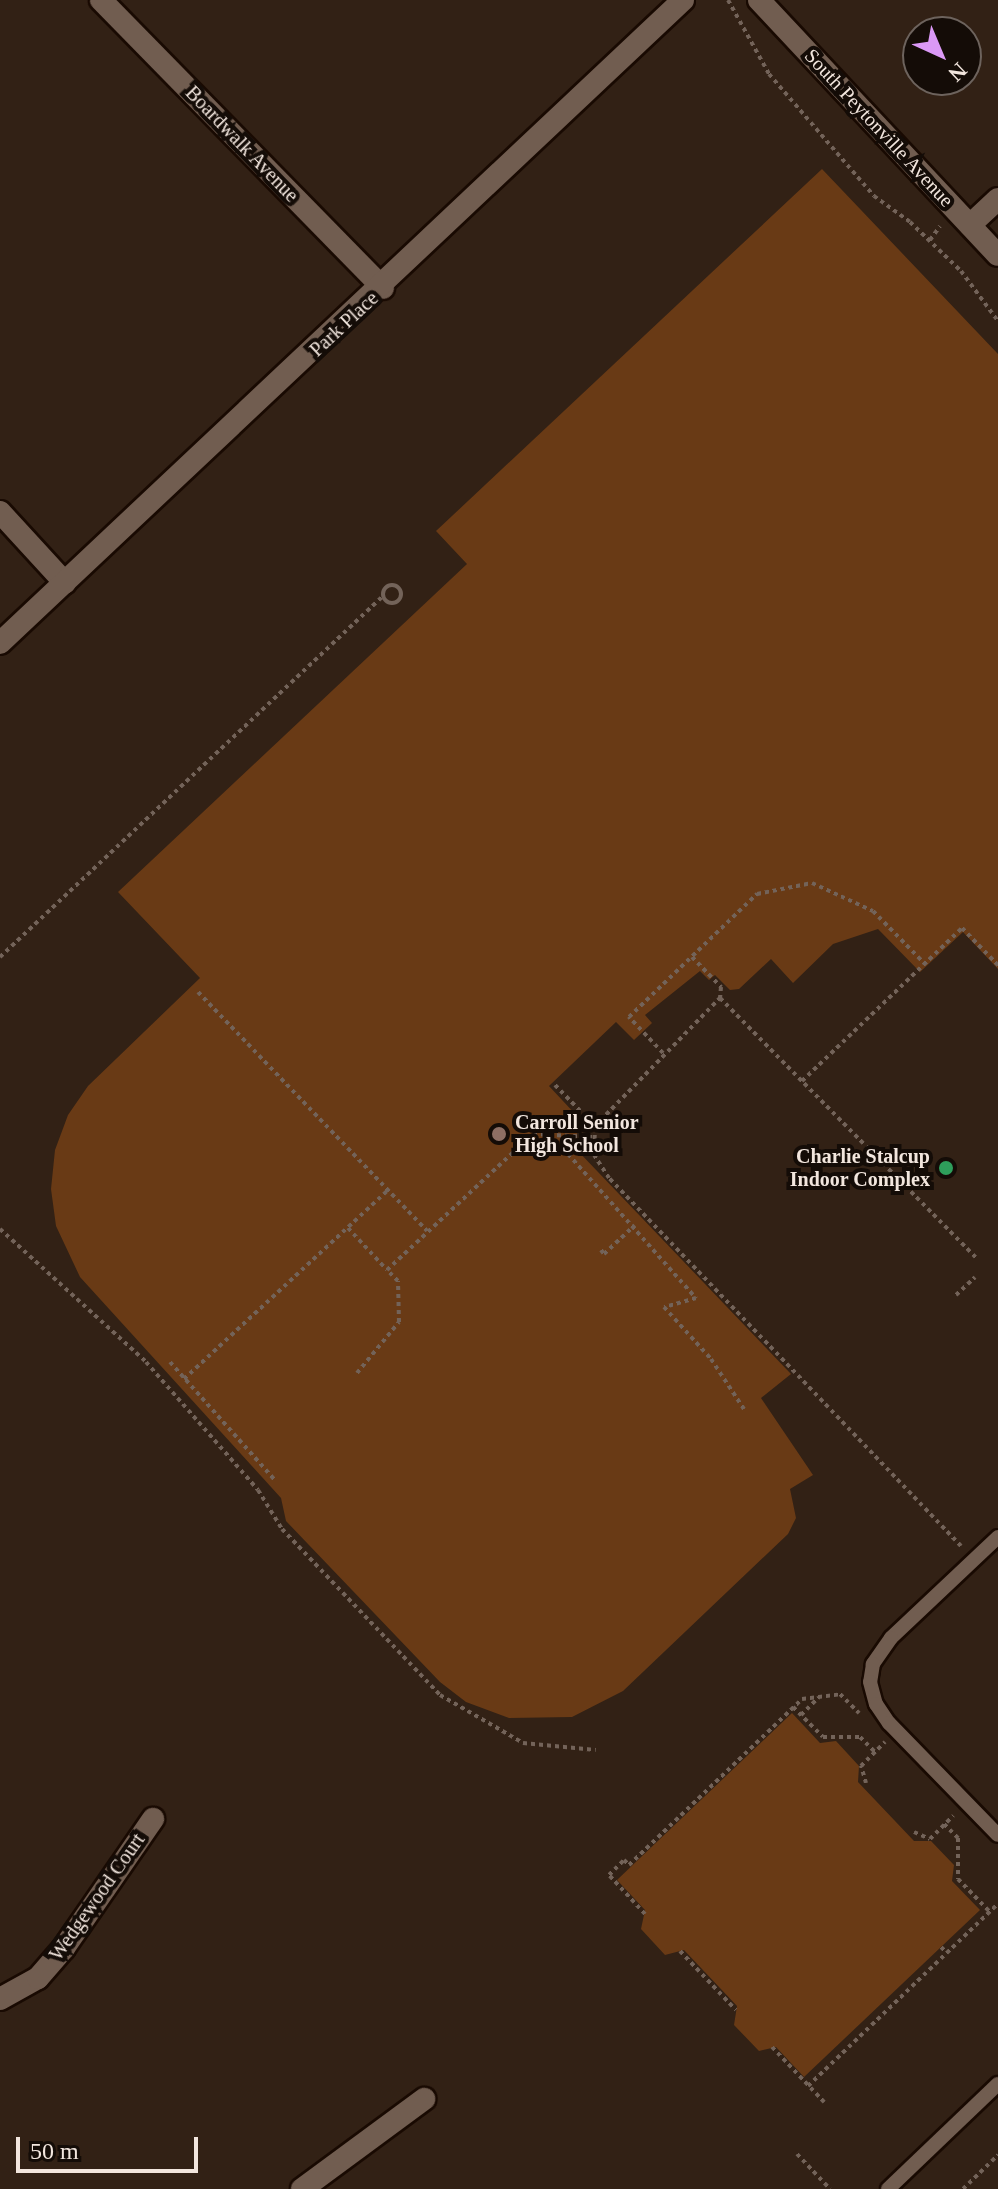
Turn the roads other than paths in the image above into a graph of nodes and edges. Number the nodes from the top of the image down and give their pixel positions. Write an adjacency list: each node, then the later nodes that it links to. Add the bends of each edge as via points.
1 (101, 0): 7 (street, Boardwalk Avenue)
2 (683, 0): 7 (street, Park Place)
3 (759, 0): 5 (street, South Peytonville Avenue)
4 (998, 199): 5 (street)
5 (970, 225): 6 (street, South Peytonville Avenue)
6 (998, 255)
7 (383, 288): 9 (street, Park Place)
8 (0, 512): 9 (street)
9 (65, 583): 10 (street, Park Place)
10 (0, 643)
11 (998, 1537): 13 (lane, via 891,1638 873,1664 870,1682 889,1723)
12 (153, 1819): 14 (street, Wedgewood Court, via 64,1948 38,1978)
13 (998, 1835)
14 (0, 1999)
15 (998, 2084): 18 (lane)
16 (424, 2099): 17 (street)
17 (302, 2189)
18 (888, 2189)

